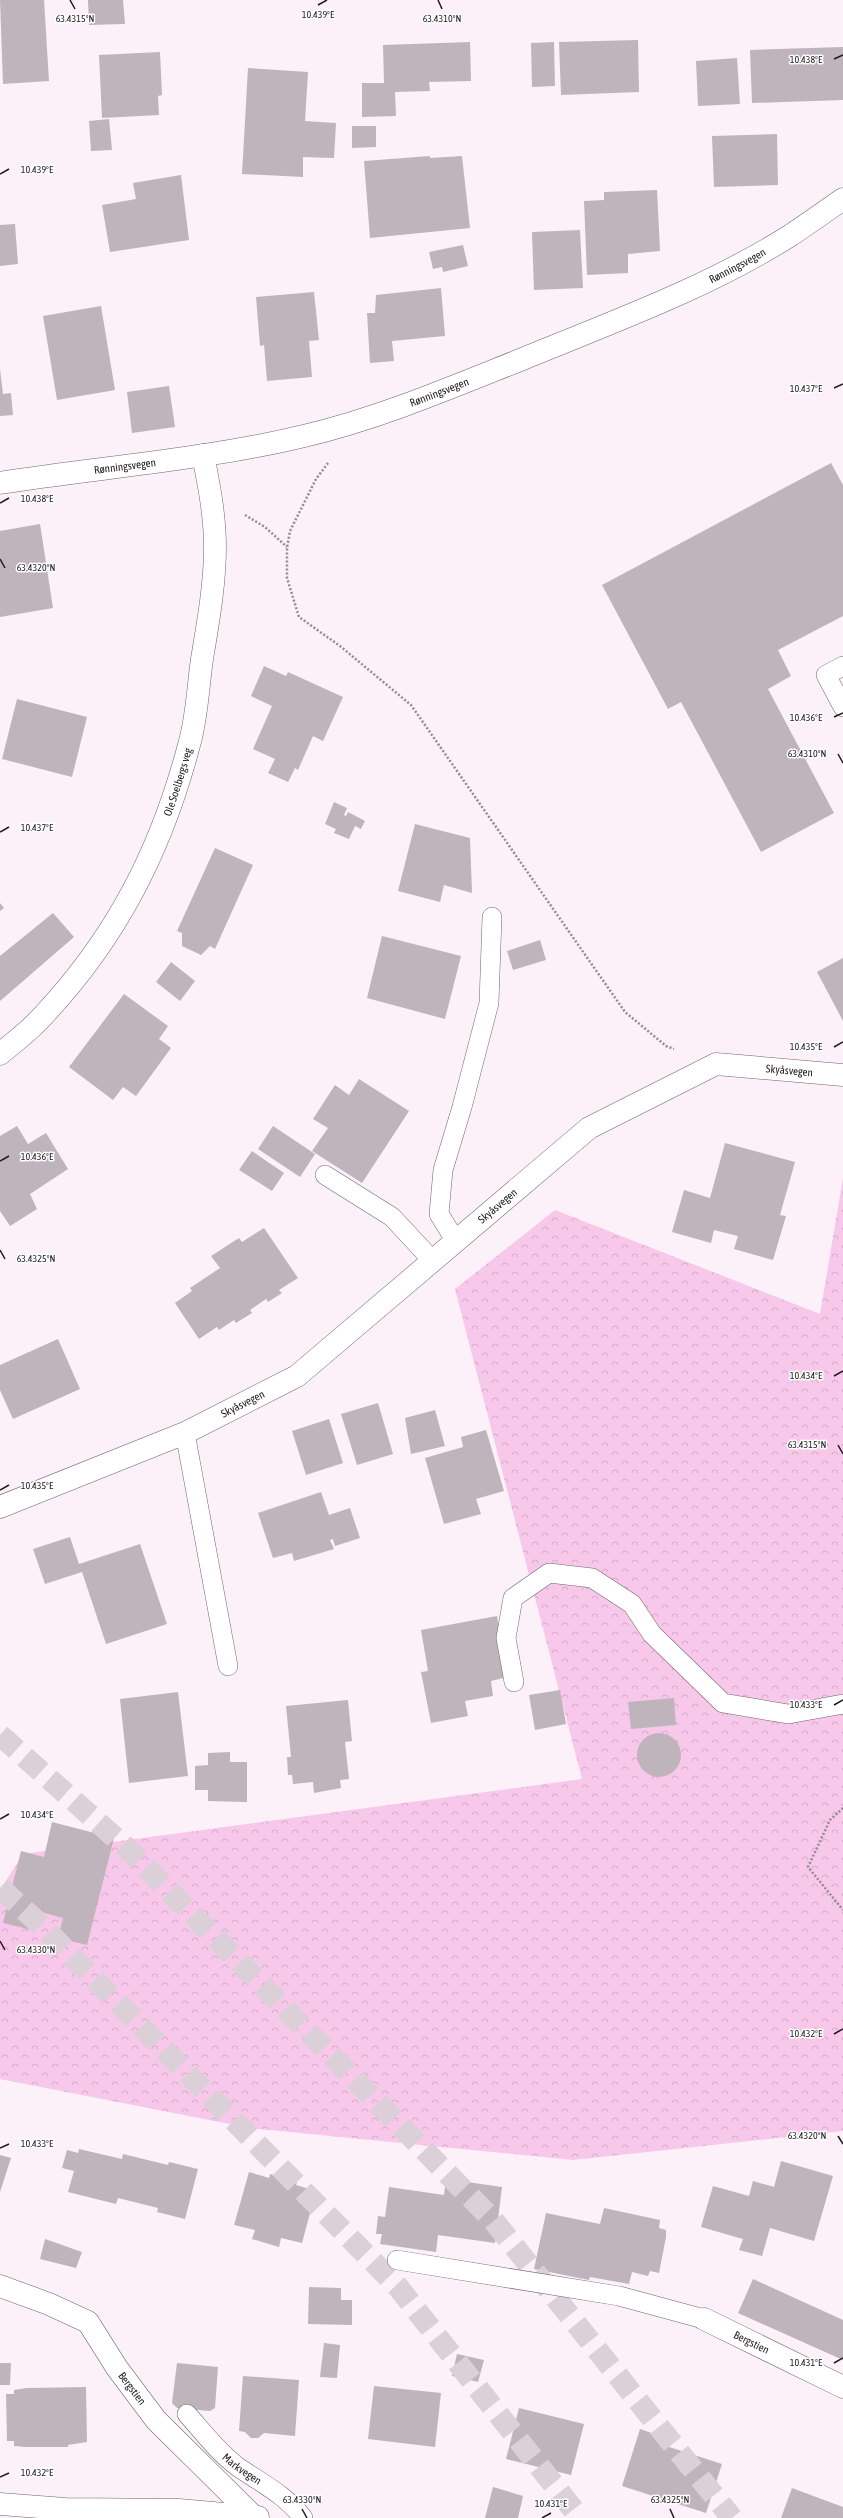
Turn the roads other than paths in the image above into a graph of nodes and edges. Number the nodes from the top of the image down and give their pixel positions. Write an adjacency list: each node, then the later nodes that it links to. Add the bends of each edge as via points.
1 (843, 199): 2 (street, Rønningsvegen, via 790,235 709,279 621,319 446,390 355,422 303,436)
2 (203, 455): 3 (street, Rønningsvegen); 7 (street, Ole Soelbergs veg, via 211,494 215,548 205,644 190,743 162,829 148,865 119,916 77,978 39,1021)
3 (0, 483)
4 (843, 666): 5 (lane, via 826,675)
5 (843, 707)
6 (492, 917): 10 (lane, via 489,1003 462,1107 442,1170 439,1214)
7 (0, 1054)
8 (843, 1074): 10 (street, Skyåsvegen, via 716,1064 589,1128)
9 (325, 1175): 11 (lane, via 392,1217)
10 (455, 1240): 11 (street, Skyåsvegen)
11 (432, 1260): 12 (street, Skyåsvegen, via 297,1376)
12 (185, 1433): 13 (street, Skyåsvegen); 14 (lane)
13 (0, 1507)
14 (228, 1666)
15 (514, 1682): 16 (lane, via 506,1638 513,1598 549,1573 592,1578 632,1604 652,1634 723,1704 788,1714)
16 (843, 1704)
17 (397, 2260): 19 (lane, via 619,2296)
18 (0, 2286): 23 (street, Bergstien, via 88,2322 117,2368 156,2420)
19 (704, 2319): 20 (street, Bergstien)
20 (843, 2387)
21 (187, 2414): 24 (lane, Markvegen, via 232,2461 291,2503)
22 (0, 2504): 23 (street, via 65,2509 179,2510)
23 (258, 2517)
24 (303, 2518)

